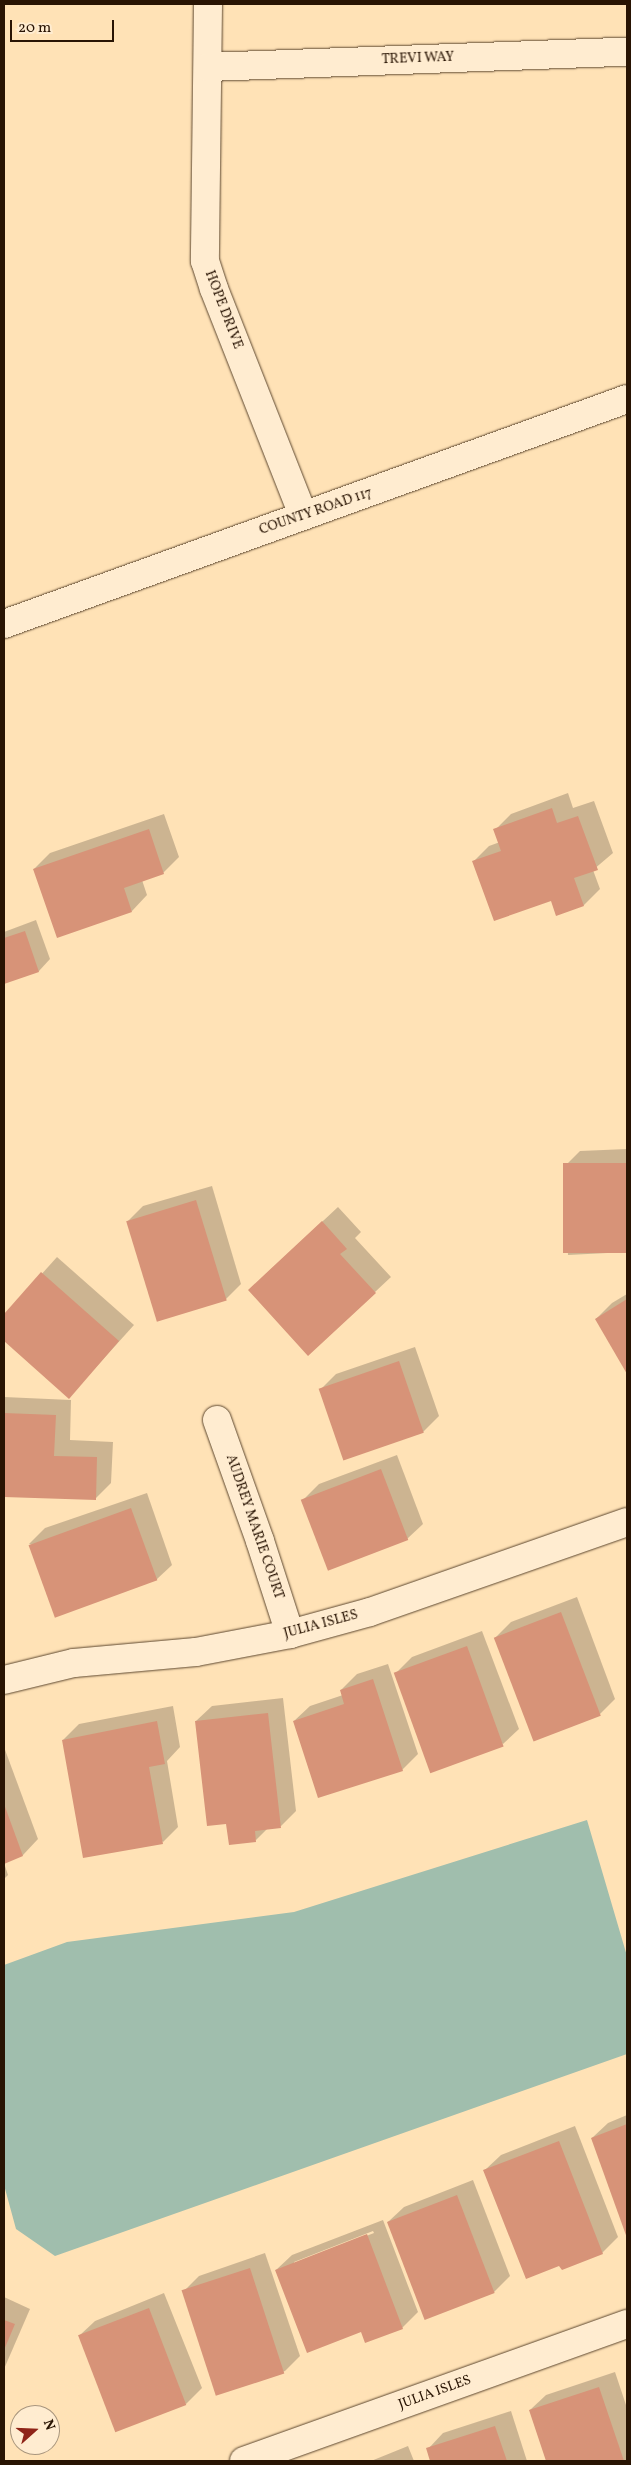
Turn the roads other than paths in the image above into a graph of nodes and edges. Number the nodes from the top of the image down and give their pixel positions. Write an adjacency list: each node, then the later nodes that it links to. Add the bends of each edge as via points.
1 (208, 4): 3 (street, HOPE DRIVE)
2 (627, 52): 3 (street, TREVI WAY)
3 (208, 67): 5 (street, HOPE DRIVE, via 205,261)
4 (627, 399): 5 (street, COUNTY ROAD 117)
5 (303, 515): 6 (street, COUNTY ROAD 117)
6 (4, 624)
7 (217, 1420): 9 (street, AUDREY MARIE COURT)
8 (625, 1531): 9 (street, JULIA ISLES)
9 (290, 1634): 10 (street, JULIA ISLES, via 196,1652 74,1663)
10 (4, 1680)
11 (627, 2324): 12 (street, JULIA ISLES)
12 (244, 2461)

